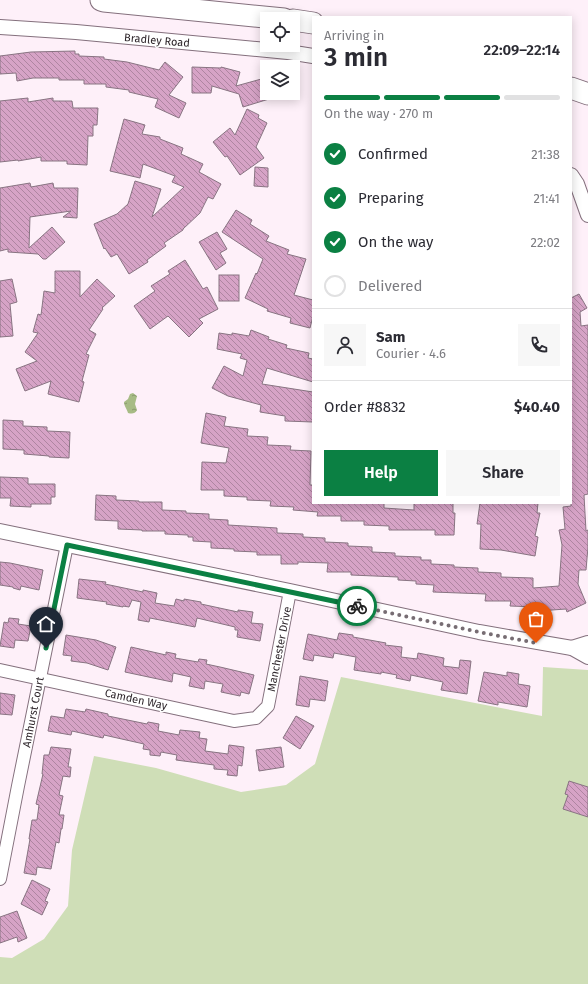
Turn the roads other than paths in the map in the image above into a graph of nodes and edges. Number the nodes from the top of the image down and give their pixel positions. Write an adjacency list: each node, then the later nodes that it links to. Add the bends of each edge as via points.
1 (101, 0): 2 (highway)
2 (260, 17)
3 (300, 21): 4 (highway)
4 (312, 23)
5 (0, 27): 6 (street, Bradley Road)
6 (312, 56)
7 (572, 88): 8 (highway)
8 (588, 94)
9 (572, 177): 10 (street)
10 (588, 215)
11 (0, 531): 12 (street)
12 (67, 545): 13 (street); 18 (street, Amhurst Court)
13 (290, 591): 15 (street, via 479,632); 19 (street, Manchester Drive)
14 (588, 643): 15 (street)
15 (572, 648): 16 (street)
16 (588, 657)
17 (0, 670): 18 (street, Camden Way)
18 (40, 678): 19 (street, Camden Way, via 234,720 256,718); 20 (street, Amhurst Court)
19 (268, 706)
20 (0, 879)

